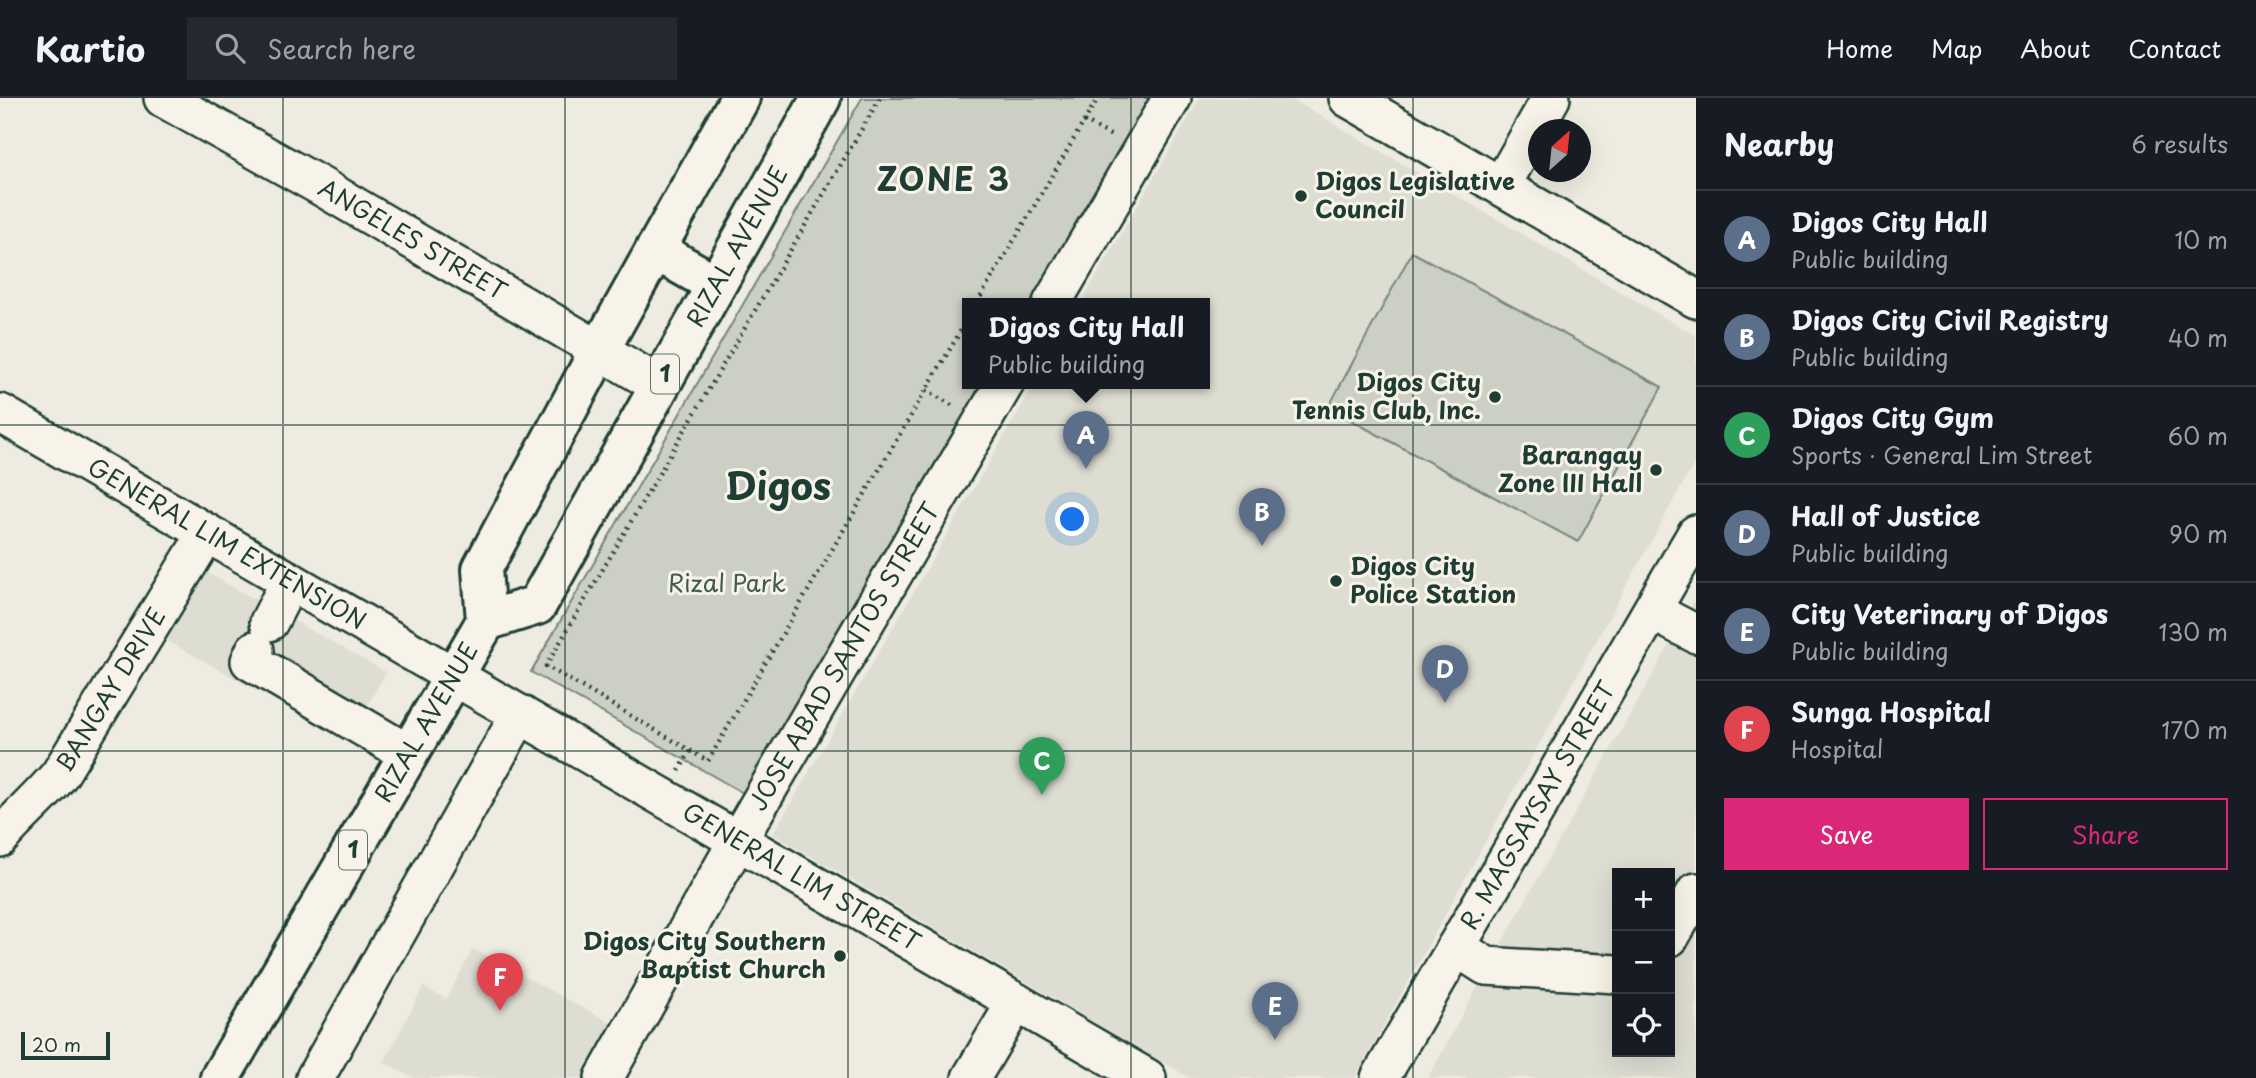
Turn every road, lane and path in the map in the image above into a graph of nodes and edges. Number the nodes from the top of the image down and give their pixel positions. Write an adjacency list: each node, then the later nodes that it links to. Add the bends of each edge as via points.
1 (163, 98): 16 (street, ANGELES STREET)
2 (740, 98): 10 (main road, RIZAL AVENUE)
3 (821, 98): 11 (main road, RIZAL AVENUE / 1)
4 (880, 98): 19 (path, via 546,666 708,761)
5 (1098, 98): 12 (path)
6 (1172, 98): 13 (street)
7 (1348, 98): 9 (street)
8 (1551, 98): 9 (street)
9 (1500, 186): 14 (street)
10 (656, 250): 11 (main road); 16 (main road, RIZAL AVENUE)
11 (715, 284): 17 (main road, RIZAL AVENUE / 1)
12 (980, 298)
13 (1055, 298)
14 (1696, 299)
15 (962, 329): 19 (path)
16 (599, 351): 17 (street, ANGELES STREET); 26 (main road, RIZAL AVENUE, via 482,569)
17 (659, 385): 26 (main road, RIZAL AVENUE / 1, via 537,605)
18 (1001, 389): 32 (street, JOSE ABAD SANTOS STREET)
19 (926, 390): 20 (path)
20 (958, 409)
21 (0, 413): 22 (street, GENERAL LIM EXTENSION)
22 (207, 533): 24 (street, GENERAL LIM EXTENSION); 31 (street, BANGAY DRIVE, via 60,774)
23 (1696, 534): 25 (street, R. MAGSAYSAY STREET)
24 (290, 581): 28 (street, GENERAL LIM EXTENSION); 30 (street, via 250,661)
25 (1652, 611): 27 (street); 35 (street, R. MAGSAYSAY STREET)
26 (486, 621): 28 (main road, RIZAL AVENUE / 1)
27 (1696, 634)
28 (454, 676): 29 (street, GENERAL LIM STREET); 30 (main road, RIZAL AVENUE / 1)
29 (520, 714): 32 (street, GENERAL LIM STREET); 39 (street)
30 (409, 754): 38 (main road, RIZAL AVENUE / 1)
31 (0, 838)
32 (737, 840): 37 (street, GENERAL LIM STREET); 40 (street, JOSE ABAD SANTOS STREET)
33 (1696, 892): 34 (street)
34 (1673, 931)
35 (1456, 947): 36 (street, via 1486,966); 43 (street, R. MAGSAYSAY STREET)
36 (1612, 974)
37 (1016, 1002): 41 (street); 42 (street, GENERAL LIM STREET)
38 (221, 1078)
39 (315, 1078)
40 (604, 1078)
41 (971, 1078)
42 (1147, 1078)
43 (1380, 1078)

